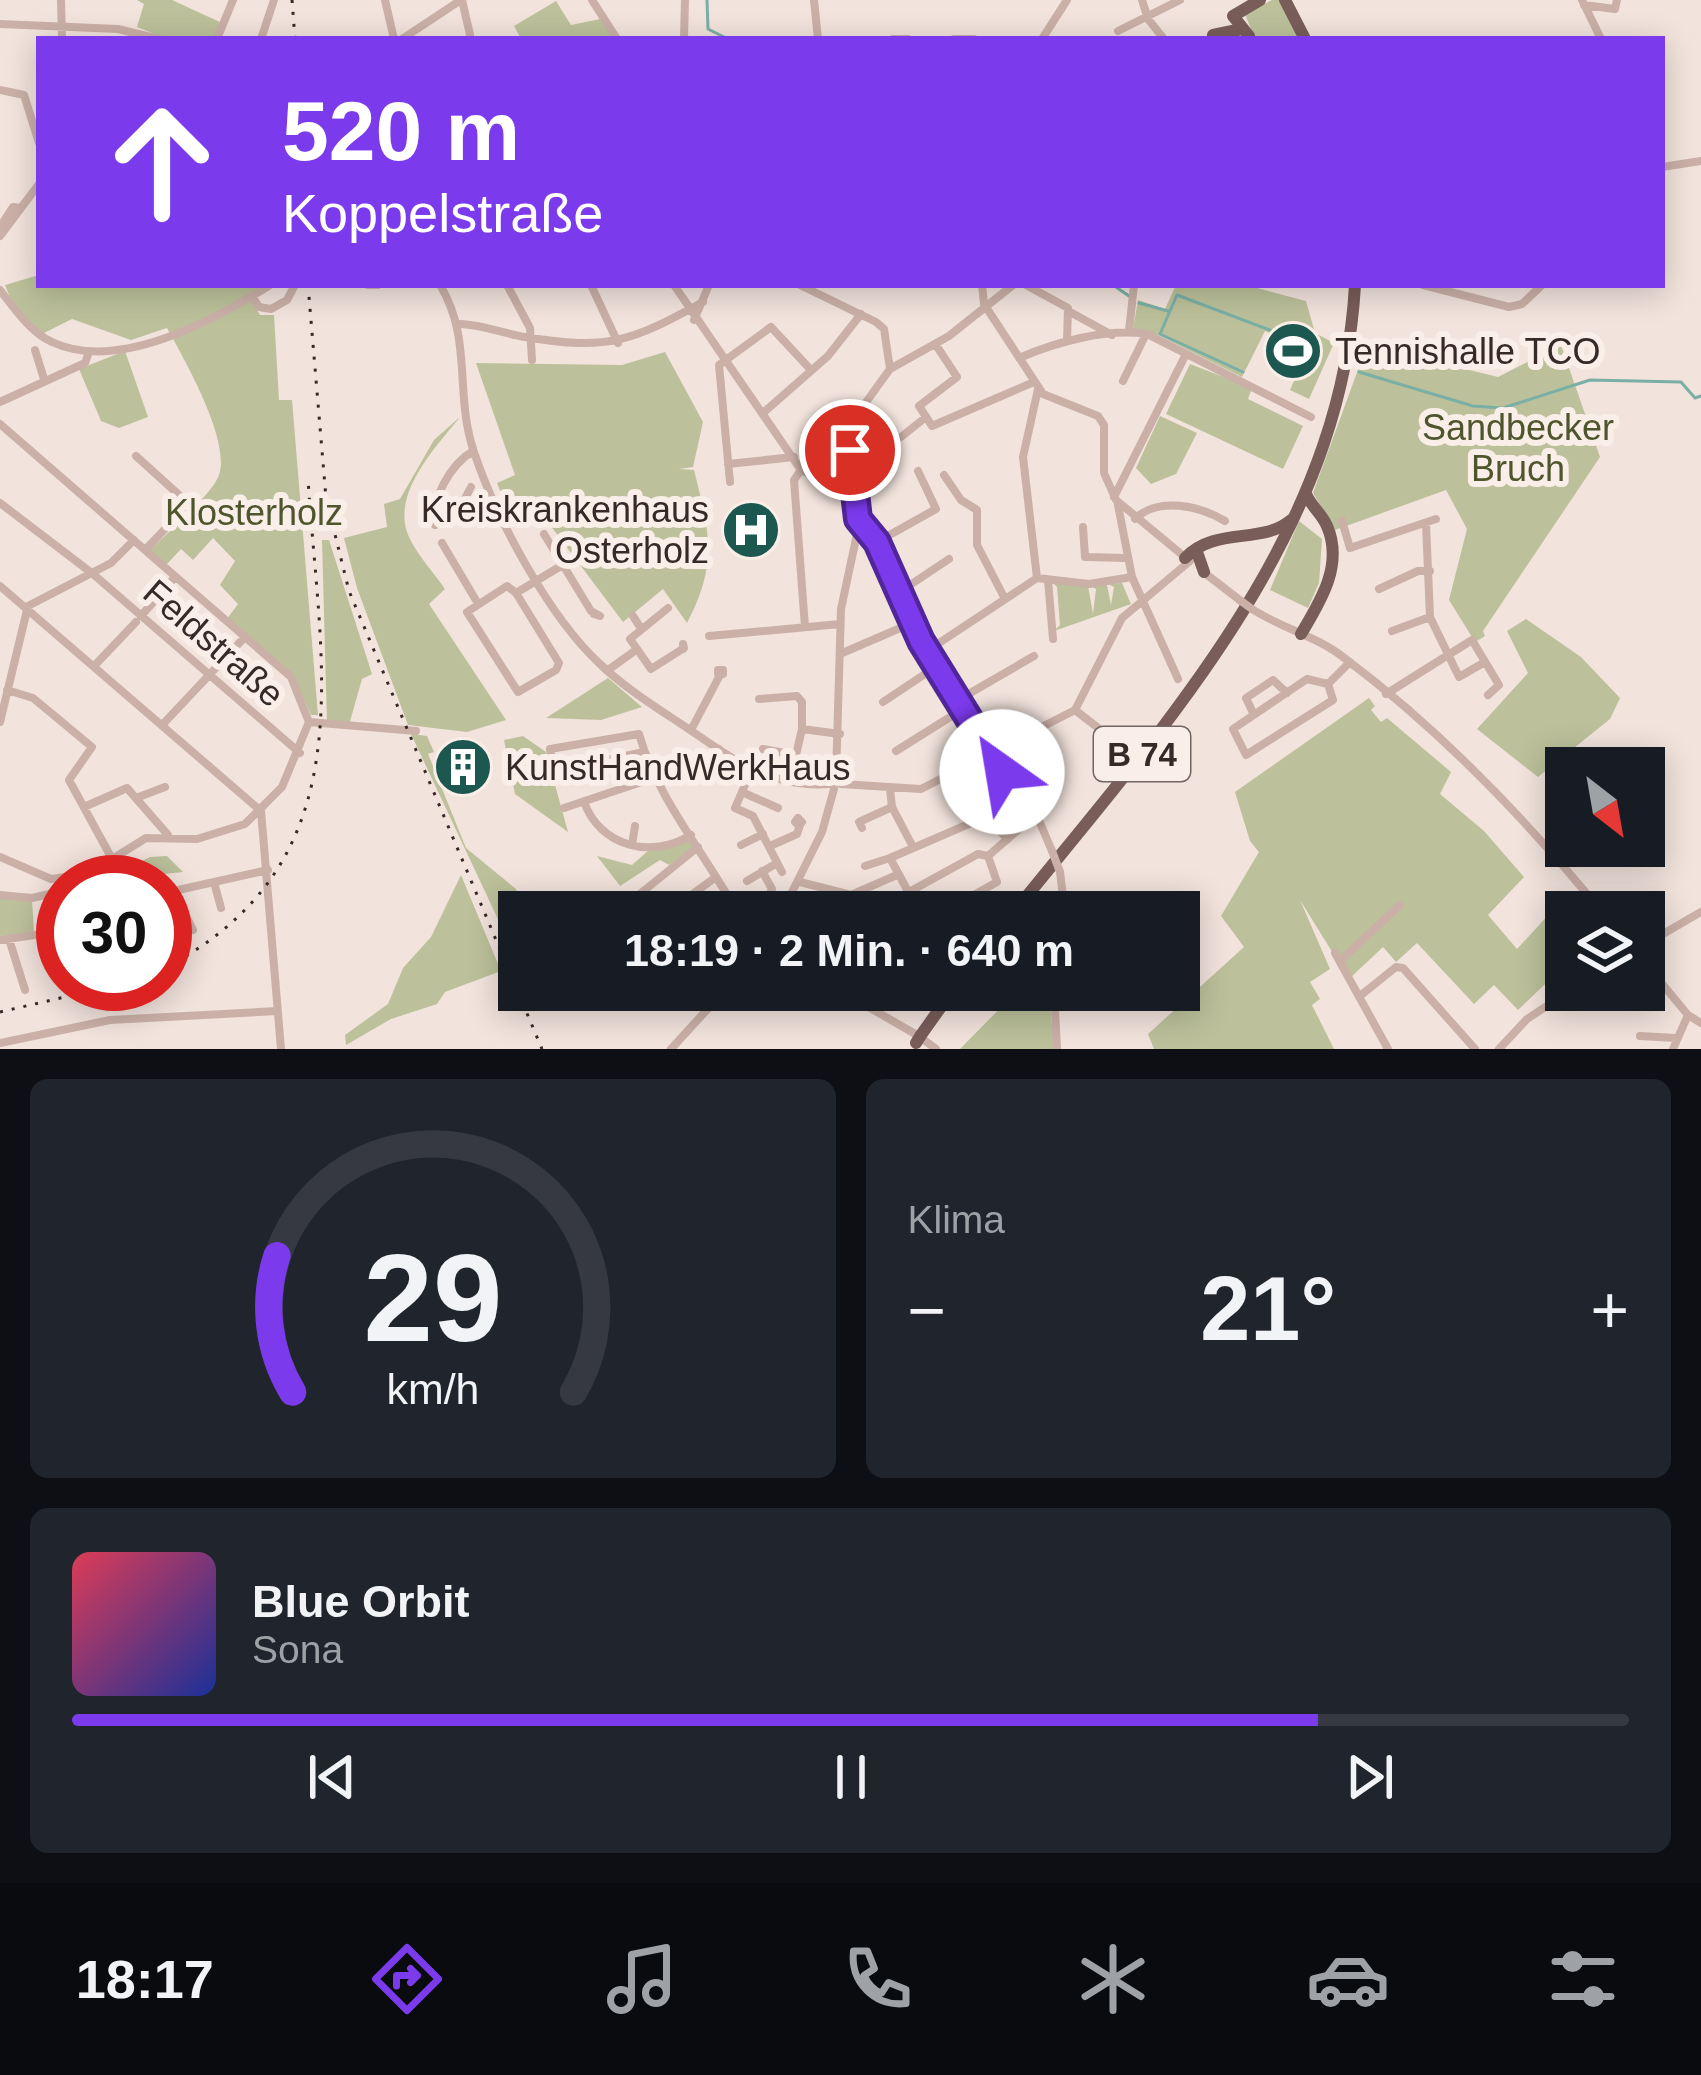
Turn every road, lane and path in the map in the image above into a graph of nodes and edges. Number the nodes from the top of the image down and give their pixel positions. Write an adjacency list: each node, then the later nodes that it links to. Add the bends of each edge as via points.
1 (61, 0): 19 (street)
2 (233, 0): 24 (street)
3 (274, 0): 25 (street)
4 (386, 0): 26 (street)
5 (461, 0): 27 (street); 28 (street)
6 (592, 0): 29 (street)
7 (685, 0): 30 (street)
8 (814, 0): 31 (street)
9 (1067, 0): 32 (street)
10 (1142, 0): 17 (street)
11 (1180, 0): 17 (street)
12 (1260, 0): 16 (main road)
13 (1286, 0): 35 (main road)
14 (1617, 0): 15 (street, via 1615,9)
15 (1583, 3): 36 (street)
16 (1236, 14): 22 (main road); 34 (street)
17 (1148, 19): 20 (street); 33 (street)
18 (0, 24): 19 (street)
19 (62, 27): 21 (street); 23 (street)
20 (1118, 31)
21 (132, 35)
22 (1247, 35)
23 (62, 36)
24 (218, 36)
25 (261, 36)
26 (397, 36)
27 (403, 36)
28 (470, 36)
29 (615, 36)
30 (684, 36)
31 (818, 36)
32 (1044, 36)
33 (1162, 36)
34 (1211, 36)
35 (1304, 36)
36 (1600, 36)
37 (0, 89): 38 (street, via 24,95)
38 (36, 133)
39 (1701, 161): 40 (street)
40 (1665, 167)
41 (36, 188): 42 (street)
42 (20, 208): 43 (street); 44 (street)
43 (0, 227)
44 (0, 236)
45 (265, 288): 61 (street)
46 (293, 288): 61 (street, via 271,309)
47 (442, 288): 68 (street)
48 (508, 288): 72 (street)
49 (592, 288): 74 (street)
50 (676, 288): 64 (street)
51 (708, 288): 62 (street)
52 (806, 288): 66 (street)
53 (982, 288): 63 (street)
54 (1008, 288): 63 (street)
55 (1033, 288): 65 (street)
56 (1134, 288): 69 (street)
57 (1355, 288): 104 (main road, B 74, via 1338,398)
58 (1435, 288): 59 (street, via 1509,307)
59 (1540, 289)
60 (0, 290): 77 (street, via 44,338)
61 (252, 296): 77 (street, via 147,342)
62 (703, 302): 64 (street); 67 (street)
63 (984, 304): 75 (street); 79 (street)
64 (688, 310): 67 (street); 74 (street)
65 (1070, 312): 71 (street); 73 (street)
66 (861, 314): 82 (street, via 884,329); 83 (street)
67 (694, 320): 81 (street)
68 (461, 324): 72 (street); 93 (street)
69 (1130, 332): 70 (street); 71 (street)
70 (1147, 334): 78 (street); 85 (street)
71 (1112, 335): 73 (street)
72 (532, 338): 74 (street); 80 (street)
73 (1067, 342): 79 (street)
74 (618, 343)
75 (936, 345): 82 (street); 89 (street, via 957,377 919,406)
76 (35, 350): 84 (street)
77 (89, 352): 84 (street, via 85,363)
78 (1186, 354): 90 (street); 105 (street)
79 (1019, 358): 86 (street)
80 (532, 360)
81 (724, 361): 83 (street, via 771,327); 88 (street); 96 (street)
82 (890, 369): 99 (street, via 864,405 850,450)
83 (811, 370): 88 (street)
84 (44, 379): 87 (street)
85 (1123, 381)
86 (1036, 386): 89 (street, via 932,426); 105 (street, via 1102,421 1104,473); 132 (street, via 1024,454)
87 (0, 402)
88 (763, 413): 95 (street)
89 (926, 417): 92 (street)
90 (1311, 417)
91 (0, 424): 118 (street)
92 (901, 437)
93 (473, 451): 103 (street); 133 (street)
94 (136, 456): 122 (street, via 189,503)
95 (794, 457): 96 (street); 97 (street)
96 (728, 464): 101 (street)
97 (801, 470): 99 (street, via 819,478); 150 (street, via 794,480)
98 (918, 471): 119 (street, via 936,508)
99 (852, 474): 108 (street)
100 (944, 475): 138 (street, via 977,511 977,545)
101 (730, 482)
102 (471, 487): 103 (street, via 461,504)
103 (443, 488): 113 (street, via 432,509)
104 (1306, 494): 107 (main road, B 74); 110 (main road)
105 (1116, 500): 109 (street); 124 (street)
106 (0, 503): 129 (street, Feldstraße)
107 (1299, 509): 115 (main road, B 74); 116 (main road, via 1284,526)
108 (858, 519): 119 (street); 148 (street)
109 (1136, 519): 111 (street, via 1154,508 1191,507); 123 (street)
110 (1323, 519): 115 (main road, via 1307,514); 151 (main road, via 1331,563)
111 (1225, 521)
112 (1342, 521): 127 (street, via 1350,548 1431,522)
113 (435, 525)
114 (1083, 526): 124 (street, via 1084,557)
115 (1292, 526): 121 (main road, B 74)
116 (1265, 530): 121 (main road); 123 (main road)
117 (544, 534): 126 (street)
118 (134, 540): 122 (street); 129 (street)
119 (877, 542): 137 (street)
120 (442, 543): 140 (street)
121 (1280, 549): 247 (main road, B 74, via 1188,698)
122 (146, 550): 130 (street)
123 (1194, 554): 128 (main road); 139 (street)
124 (1126, 557): 131 (street)
125 (949, 559): 137 (street)
126 (562, 566): 133 (street); 143 (street)
127 (1430, 571): 135 (street); 145 (street)
128 (1204, 572): 151 (street, bridge, via 1252,609)
129 (93, 574): 141 (street); 146 (street, Feldstraße)
130 (175, 577): 146 (street); 154 (street)
131 (1132, 577): 132 (street, via 1089,584); 139 (street)
132 (1042, 579): 138 (street); 155 (street)
133 (538, 580): 136 (street); 166 (street)
134 (0, 586): 141 (street)
135 (1379, 589)
136 (516, 593): 140 (street, via 507,586); 140 (street, via 559,663 518,692 469,617)
137 (898, 593): 147 (street)
138 (1005, 599): 158 (street)
139 (1143, 599): 169 (street); 178 (street, via 1110,635)
140 (477, 602)
141 (28, 606): 164 (street); 171 (street)
142 (668, 608): 149 (street)
143 (594, 614)
144 (633, 616): 149 (street)
145 (1430, 616): 152 (street); 160 (street)
146 (138, 619): 164 (street); 167 (street, Feldstraße)
147 (912, 623): 158 (street); 159 (street)
148 (840, 624): 150 (street); 159 (street)
149 (640, 627): 157 (street, via 630,639)
150 (805, 628): 153 (street)
151 (1309, 631): 162 (street)
152 (1392, 631)
153 (709, 636)
154 (244, 638): 167 (street); 181 (street, via 291,677)
155 (1053, 639)
156 (682, 649): 157 (street, via 650,669)
157 (636, 650): 166 (street)
158 (927, 651): 165 (street)
159 (840, 654): 186 (street)
160 (1448, 654): 163 (street, via 1472,640); 163 (street, via 1459,677); 173 (street)
161 (1034, 656): 177 (street)
162 (1350, 662): 170 (street); 173 (street)
163 (1485, 662): 174 (street, via 1499,685)
164 (96, 664): 182 (street)
165 (937, 666): 176 (street); 177 (street)
166 (607, 670): 184 (street)
167 (210, 674): 182 (street); 193 (street, Feldstraße)
168 (720, 675): 184 (street)
169 (1178, 679)
170 (1328, 684): 172 (street, via 1307,679); 179 (street, via 1333,700 1252,756 1233,734)
171 (7, 689): 180 (street); 202 (street, via 33,698 92,747 69,780)
172 (1287, 693): 179 (street); 179 (street, via 1273,680 1246,698)
173 (1386, 694): 249 (street, via 1504,798)
174 (1488, 695)
175 (759, 700): 183 (street, via 797,696)
176 (883, 702)
177 (960, 705): 190 (street); 192 (street)
178 (1075, 710): 187 (street); 192 (street)
179 (1254, 715)
180 (0, 722)
181 (308, 722): 185 (street); 193 (street)
182 (164, 723): 207 (street)
183 (802, 729): 186 (street); 189 (street, via 796,755)
184 (691, 730): 188 (street)
185 (416, 731)
186 (841, 734): 196 (street)
187 (1124, 748)
188 (719, 749): 194 (street); 195 (street)
189 (764, 749)
190 (896, 751)
191 (644, 752): 191 (street, via 554,771 550,749 639,734); 195 (street)
192 (988, 752): 198 (street, via 922,789); 209 (street)
193 (300, 753): 207 (street)
194 (752, 771): 196 (street, via 789,784); 199 (street)
195 (654, 778): 201 (street); 215 (street)
196 (835, 784): 198 (street); 234 (street)
197 (166, 787): 200 (street)
198 (890, 789): 203 (street)
199 (742, 792): 205 (street); 206 (street)
200 (136, 798): 202 (street, via 127,788); 214 (street)
201 (584, 802): 204 (street); 217 (street, via 601,832)
202 (84, 807): 222 (street)
203 (892, 807): 212 (street, via 859,822); 221 (street)
204 (564, 808)
205 (735, 808): 208 (street); 213 (street, via 753,816)
206 (778, 808)
207 (261, 811): 214 (street, via 216,835); 228 (street)
208 (722, 814)
209 (1035, 814): 216 (street); 248 (street, bridge)
210 (800, 825): 219 (street)
211 (635, 826): 217 (street)
212 (862, 828)
213 (763, 834): 218 (street); 219 (street)
214 (169, 836): 223 (street)
215 (691, 836): 217 (street); 220 (street)
216 (1008, 839): 221 (street, via 985,817); 224 (street)
217 (632, 845)
218 (741, 845)
219 (770, 846): 230 (street, via 780,867)
220 (698, 847): 232 (street); 237 (street)
221 (913, 847): 226 (street)
222 (110, 855)
223 (115, 855)
224 (988, 856): 245 (street); 246 (street, via 997,882)
225 (0, 857): 229 (street)
226 (890, 857): 227 (street); 231 (street)
227 (865, 866)
228 (268, 870): 235 (street); 262 (street)
229 (36, 872)
230 (762, 872): 233 (street); 240 (street)
231 (899, 874): 243 (street); 244 (street)
232 (716, 877): 238 (street); 239 (street)
233 (747, 880)
234 (800, 882): 241 (street); 242 (street)
235 (215, 886): 236 (street); 253 (street)
236 (192, 889)
237 (643, 891)
238 (697, 891)
239 (724, 891)
240 (771, 891)
241 (795, 891)
242 (822, 891)
243 (860, 891)
244 (908, 891)
245 (911, 891)
246 (984, 891)
247 (1031, 891)
248 (1062, 891)
249 (1584, 891)
250 (0, 895): 251 (street)
251 (36, 897)
252 (1400, 905): 260 (street, via 1338,957)
253 (221, 908)
254 (1701, 912): 255 (street)
255 (1665, 933)
256 (36, 935): 257 (street)
257 (5, 939): 259 (street)
258 (1665, 988): 267 (street)
259 (25, 990)
260 (1360, 996): 277 (street); 278 (street, via 1403,968)
261 (1545, 1007): 279 (street)
262 (277, 1011): 271 (street, via 110,1020); 273 (street)
263 (706, 1011): 274 (street)
264 (881, 1011): 270 (street)
265 (938, 1011): 270 (main road)
266 (1055, 1011): 276 (street)
267 (1688, 1016): 268 (street); 272 (street)
268 (1701, 1023)
269 (1640, 1036): 272 (street)
270 (918, 1040): 275 (street)
271 (0, 1043)
272 (1674, 1044)
273 (281, 1049)
274 (671, 1049)
275 (936, 1049)
276 (1057, 1049)
277 (1388, 1049)
278 (1475, 1049)
279 (1499, 1049)

